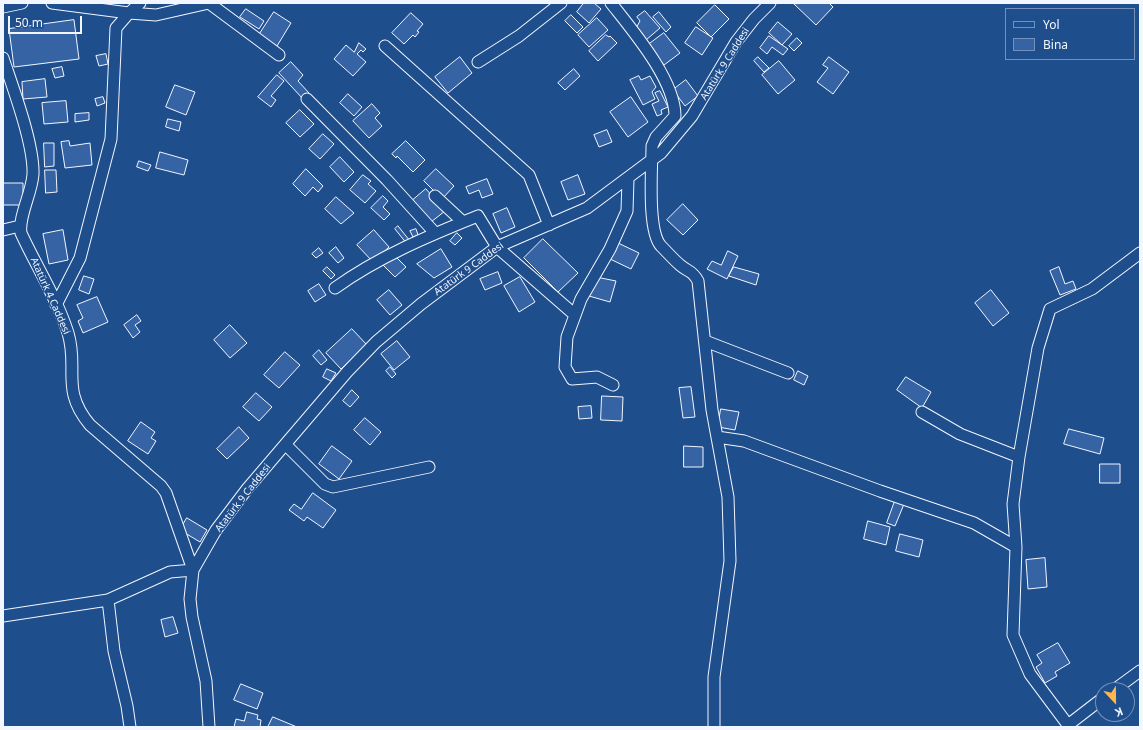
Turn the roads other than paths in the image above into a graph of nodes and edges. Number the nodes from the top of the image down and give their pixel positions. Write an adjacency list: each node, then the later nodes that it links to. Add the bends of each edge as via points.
1 (22, 3): 7 (street)
2 (52, 3): 8 (street)
3 (140, 3): 8 (street)
4 (561, 3): 12 (street, via 519,36)
5 (611, 3): 14 (street, via 666,80 675,105 675,116 656,137 652,146)
6 (770, 3): 14 (street, Atatürk 9 Caddesi, via 736,42 701,103 680,131)
7 (3, 7)
8 (128, 13): 10 (street, via 156,14 210,3); 25 (street, via 116,28 111,139 80,258)
9 (385, 46): 18 (street, via 529,174)
10 (279, 55)
11 (3, 58): 19 (street, via 32,160 32,188)
12 (478, 62)
13 (307, 100): 21 (street, via 387,180)
14 (652, 160): 15 (street, Atatürk 9 Caddesi); 27 (street, via 651,210 654,231 659,244 681,266 693,272 698,281)
15 (628, 179): 18 (street, Atatürk 9 Caddesi, via 587,208); 26 (street, via 627,211)
16 (435, 196): 17 (street)
17 (463, 222): 21 (street); 22 (street, via 478,216)
18 (549, 225): 22 (street, Atatürk 9 Caddesi)
19 (20, 226): 20 (street); 25 (street, Atatürk 4 Caddesi)
20 (3, 230)
21 (435, 233): 24 (street, via 358,272)
22 (497, 247): 26 (street); 32 (street, Atatürk 9 Caddesi, via 421,304 376,342 333,388)
23 (1140, 253): 33 (street, via 1092,289 1050,309 1038,348)
24 (335, 288)
25 (56, 305): 36 (street, Atatürk 4 Caddesi, via 71,344 72,391 82,416 161,486 166,493)
26 (575, 315): 29 (street, via 568,337 565,367 572,378 597,376)
27 (705, 341): 28 (street); 31 (street, via 712,410)
28 (788, 373)
29 (613, 385)
30 (922, 412): 33 (street, via 960,434)
31 (718, 437): 35 (street, via 744,441 880,492 974,523); 45 (street, via 728,497 730,561 714,677)
32 (286, 445): 34 (street, via 325,484 334,487); 36 (street, Atatürk 9 Caddesi, via 230,511 203,550)
33 (1019, 457): 35 (street, via 1013,504)
34 (429, 467)
35 (1016, 547): 42 (street, via 1012,635 1030,674)
36 (193, 570): 37 (street, via 170,572); 44 (street, via 190,599 206,681)
37 (108, 600): 38 (street); 43 (street, via 114,651 128,706)
38 (3, 616)
39 (1140, 671): 40 (street)
40 (1125, 682)
41 (1095, 705): 42 (street)
42 (1069, 726)
43 (130, 727)
44 (208, 727)
45 (714, 727)

